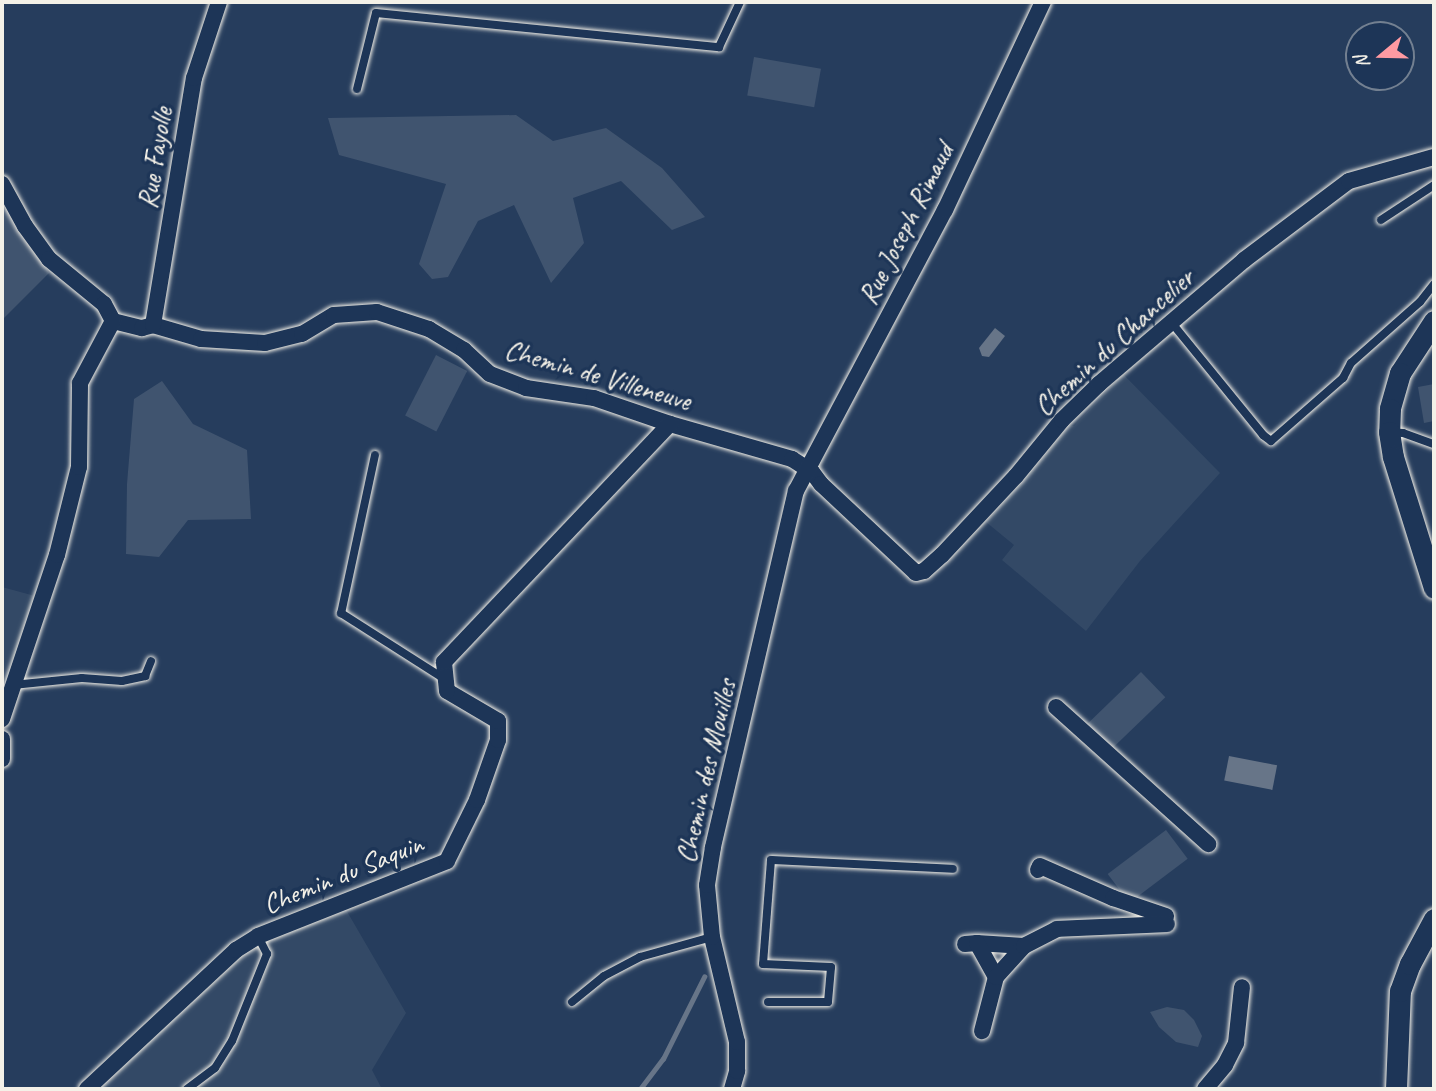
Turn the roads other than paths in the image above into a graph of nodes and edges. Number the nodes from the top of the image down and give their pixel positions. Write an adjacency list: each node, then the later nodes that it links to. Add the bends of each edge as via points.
1 (219, 2): 13 (street, Rue Fayolle, via 194,78)
2 (740, 2): 4 (lane, via 719,47 376,13)
3 (1043, 2): 18 (street, Rue Joseph Rimaud, via 945,210)
4 (357, 89)
5 (1434, 157): 12 (street, Chemin du Chancelier, via 1349,181 1244,260)
6 (2, 184): 10 (street, via 49,259 104,304)
7 (1434, 186): 8 (lane)
8 (1381, 220)
9 (1434, 284): 12 (lane, via 1351,363 1343,379 1271,440)
10 (113, 321): 13 (street, Chemin de Villeneuve, via 142,328); 22 (street, via 80,383 79,467 58,555)
11 (1434, 321): 15 (street, via 1400,373)
12 (1171, 323): 18 (street, Chemin du Chancelier, via 1062,420 1016,476 924,571 916,573)
13 (153, 325): 14 (street, Chemin de Villeneuve, via 201,339 265,343 302,334 334,315 377,313 429,329 490,373 526,388 594,398)
14 (670, 424): 18 (street, Chemin de Villeneuve); 21 (street, via 444,662)
15 (1389, 432): 16 (lane); 19 (street)
16 (1434, 444)
17 (375, 454): 21 (lane, via 341,613)
18 (807, 467): 32 (street, Chemin des Mouilles, via 796,491 713,846 707,885)
19 (1434, 588)
20 (151, 660): 22 (lane, via 145,677)
21 (446, 680): 31 (street, Chemin du Saquin, via 447,691 498,720 498,740 477,800 447,861)
22 (13, 685): 24 (street)
23 (1056, 707): 27 (street)
24 (2, 719)
25 (2, 739): 26 (street)
26 (2, 759)
27 (1208, 844)
28 (953, 869): 37 (lane, via 771,860 763,964 831,967 828,1002)
29 (1038, 870): 33 (street, via 1040,866 1166,920 1056,929)
30 (1434, 919): 43 (street, via 1400,991)
31 (258, 936): 39 (street, Chemin du Saquin, via 236,950); 40 (lane, via 267,954 232,1041 215,1068)
32 (712, 937): 36 (lane, via 640,957 604,976); 41 (street, Chemin des Mouilles, via 737,1042)
33 (1024, 946): 34 (street); 34 (street, via 971,944)
34 (996, 977): 38 (street)
35 (1242, 987): 42 (street, via 1236,1043)
36 (572, 1002)
37 (768, 1002)
38 (982, 1031)
39 (87, 1089)
40 (187, 1089)
41 (732, 1089)
42 (1206, 1089)
43 (1396, 1089)

